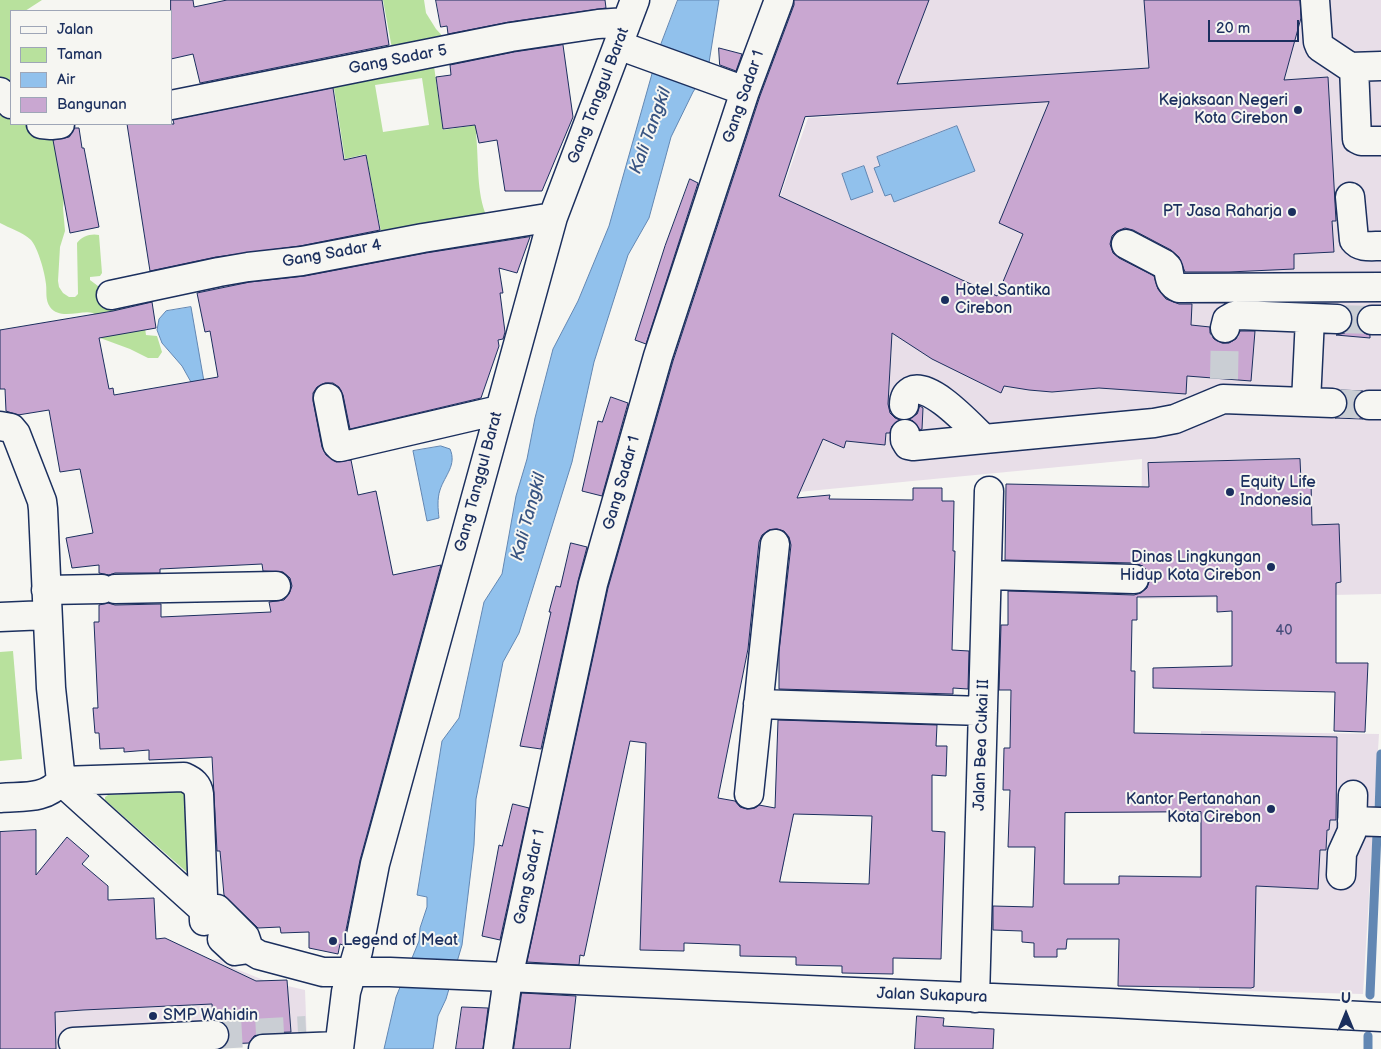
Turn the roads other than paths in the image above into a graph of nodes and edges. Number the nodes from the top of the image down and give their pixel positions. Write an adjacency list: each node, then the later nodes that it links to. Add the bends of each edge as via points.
1 (779, 0): 6 (street, Gang Sadar 1)
2 (1315, 0): 5 (street, via 1320,46 1346,65)
3 (628, 29): 6 (street); 9 (street, Gang Sadar 5, via 598,24 511,37); 12 (street, Gang Tanggul Barat)
4 (1381, 66): 5 (street)
5 (1354, 67): 10 (street, via 1357,139)
6 (738, 89): 42 (street, Gang Sadar 1, via 593,584)
7 (0, 92): 8 (street)
8 (10, 103)
9 (172, 105)
10 (1381, 141)
11 (1350, 197): 14 (street, via 1354,240 1361,246)
12 (553, 217): 16 (street, Gang Sadar 4, via 302,261 219,272); 22 (street, Gang Tanggul Barat)
13 (1126, 244): 15 (street, via 1164,264 1173,286 1179,288)
14 (1381, 246)
15 (1381, 287)
16 (111, 295)
17 (1310, 318): 18 (street); 19 (street, via 1234,316); 25 (street, via 1319,402 1224,389 1175,419)
18 (1337, 319)
19 (1225, 328)
20 (328, 398): 22 (street, via 340,447)
21 (904, 404): 25 (street, via 910,392 917,389 925,391 939,398)
22 (499, 410): 41 (street, Gang Tanggul Barat, via 375,864)
23 (0, 426): 31 (street, via 11,428 16,434 42,501)
24 (905, 434): 25 (street, via 908,445 913,446)
25 (984, 440)
26 (989, 491): 28 (street, Jalan Bea Cukai II)
27 (775, 544): 33 (street)
28 (987, 575): 29 (street); 34 (street, Jalan Bea Cukai II)
29 (1134, 579)
30 (276, 586): 31 (street, via 109,589)
31 (47, 602): 32 (street); 35 (street)
32 (0, 617)
33 (758, 704): 34 (street); 36 (street)
34 (983, 711): 43 (street, Jalan Bea Cukai II)
35 (61, 781): 37 (street, via 42,795); 40 (street); 40 (street, via 184,777 192,781 200,794)
36 (749, 794)
37 (0, 798)
38 (1381, 822): 39 (street, via 1353,808 1352,831 1342,853)
39 (1341, 875)
40 (210, 924): 41 (street, Jalan Sukapura, via 217,910 245,937 249,949 259,955 323,972)
41 (352, 973): 42 (street, Jalan Sukapura); 47 (street, Gang Tanggul Barat, via 346,992)
42 (496, 978): 43 (street, Jalan Sukapura); 50 (street, Gang Sadar 1)
43 (974, 998): 44 (street, Jalan Sukapura)
44 (1381, 1017)
45 (306, 1030): 47 (street)
46 (214, 1035): 48 (street)
47 (340, 1041): 49 (street)
48 (73, 1042)
49 (263, 1049)
50 (498, 1049)

